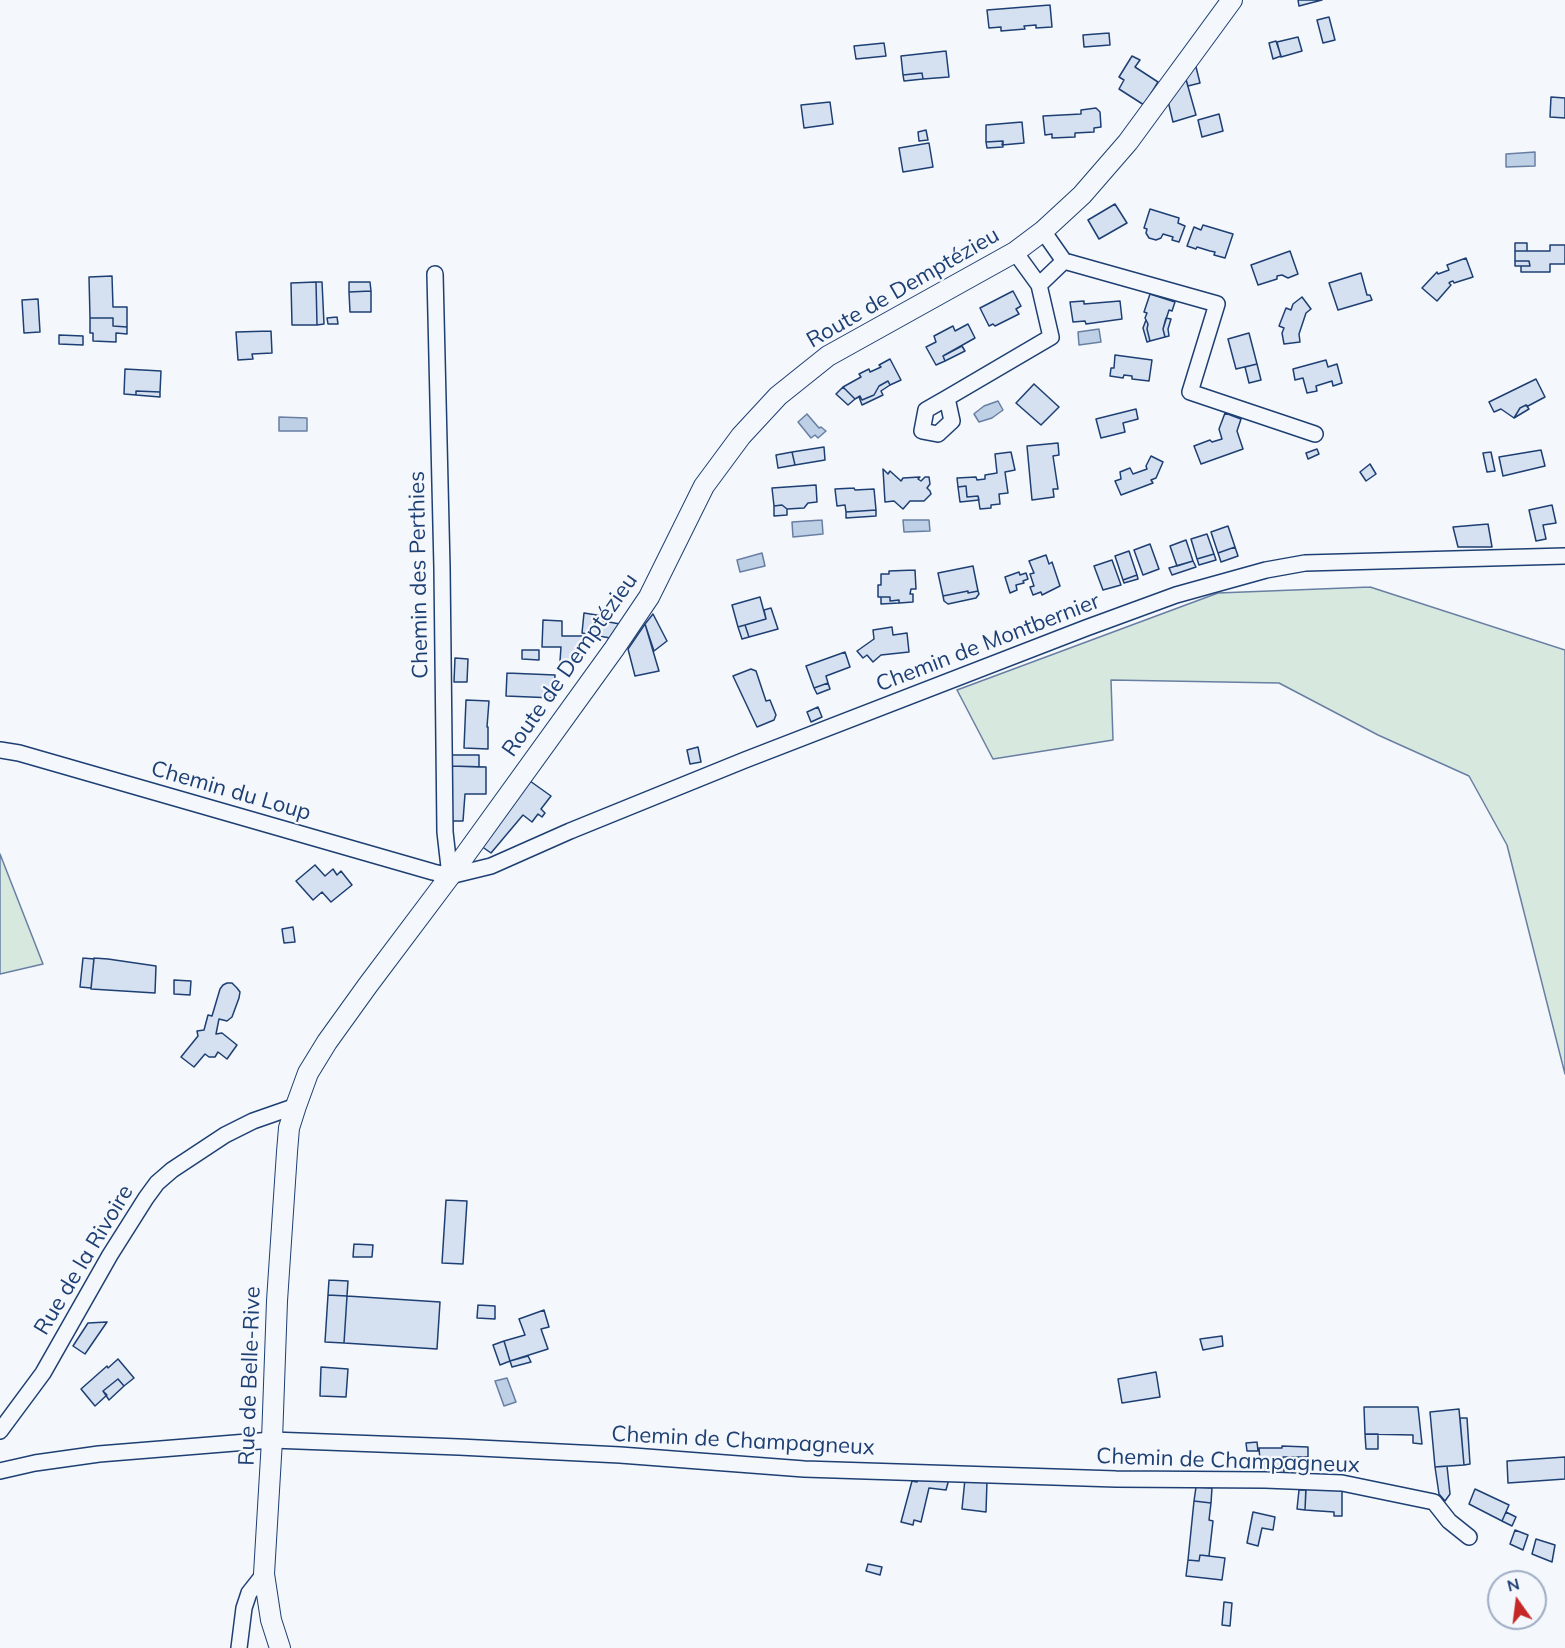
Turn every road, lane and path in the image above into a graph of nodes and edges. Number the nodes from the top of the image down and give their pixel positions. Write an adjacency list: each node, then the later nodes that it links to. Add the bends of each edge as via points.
1 (1232, 0): 2 (street, Route de Demptézieu, via 1128,142 1082,195)
2 (1043, 231): 3 (street, Route de Demptézieu); 4 (street)
3 (1015, 252): 6 (street); 11 (street, Route de Demptézieu, via 828,356 778,396 741,436 704,486 649,597)
4 (1064, 261): 6 (street); 8 (street, via 1217,304 1190,392)
5 (435, 274): 11 (street, Chemin des Perthies, via 445,832)
6 (1039, 285): 7 (street, via 1051,337)
7 (947, 398)
8 (1315, 434)
9 (1565, 556): 11 (street, Chemin de Montbernier, via 1305,563 1176,595 745,760 491,866)
10 (0, 750): 11 (street, Chemin du Loup)
11 (450, 876): 12 (street, Route de Demptézieu, via 327,1042 308,1073)
12 (296, 1106): 13 (street, Rue de la Rivoire, via 225,1135 157,1184 110,1255 43,1373); 14 (street, Rue de Belle-Rive, via 289,1128 282,1202)
13 (0, 1431)
14 (272, 1440): 15 (street, Chemin de Champagneux, via 99,1454); 16 (street, Chemin de Champagneux, via 609,1455 804,1469 1342,1484 1434,1502); 17 (street, Rue de Belle-Rive)
15 (0, 1471)
16 (1469, 1537)
17 (264, 1574): 18 (street, via 249,1593); 19 (street, Rue de Belle-Rive)
18 (239, 1648)
19 (280, 1648)

